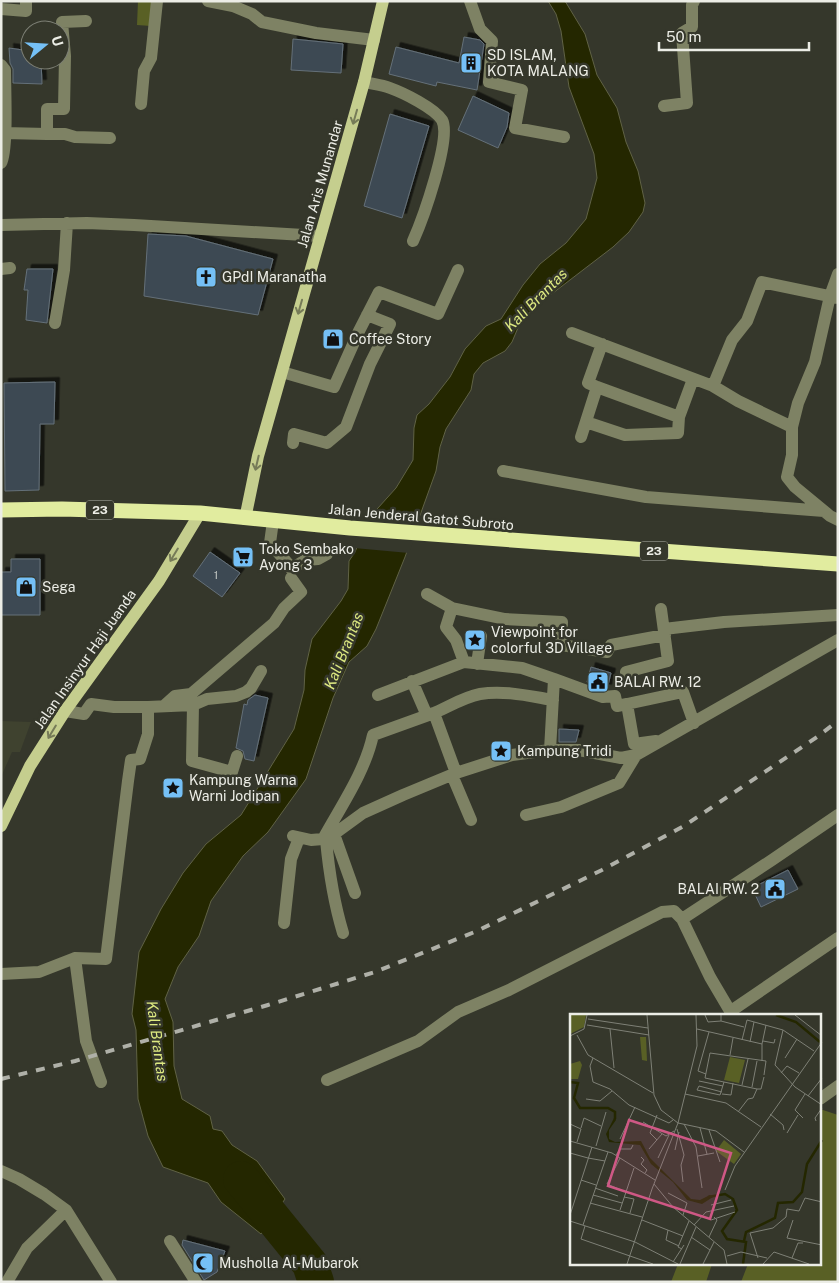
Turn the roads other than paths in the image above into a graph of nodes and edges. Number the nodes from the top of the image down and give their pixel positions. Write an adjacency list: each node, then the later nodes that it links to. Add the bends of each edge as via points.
1 (26, 1): 7 (street, via 26,11)
2 (157, 1): 12 (street, via 152,58 144,70)
3 (208, 1): 9 (street, via 233,6 262,22)
4 (383, 1): 9 (main road, Jalan Aris Munandar)
5 (470, 1): 16 (street, via 480,29 492,41 489,82 522,90 515,128)
6 (694, 1): 13 (street, via 692,27 682,33 688,103)
7 (1, 9)
8 (86, 21): 15 (street, via 62,22 64,109 47,109)
9 (374, 40): 11 (main road, Jalan Aris Munandar)
10 (1, 65): 14 (street, via 5,70)
11 (364, 82): 21 (main road, Jalan Aris Munandar, one-way to 21); 22 (street, via 390,88 424,104 438,115 444,127 438,166)
12 (141, 104)
13 (664, 106)
14 (4, 133): 15 (street); 18 (street)
15 (47, 134): 17 (street)
16 (564, 137)
17 (110, 138)
18 (1, 163)
19 (67, 223): 20 (street); 21 (street); 27 (street, via 64,270)
20 (1, 225)
21 (320, 236): 30 (main road, Jalan Aris Munandar, one-way to 30)
22 (413, 241)
23 (458, 270): 26 (street, via 438,314 379,292)
24 (838, 274): 25 (street)
25 (834, 297): 32 (street, via 762,282 747,321 732,340); 36 (street)
26 (367, 316): 30 (street, via 334,387); 38 (street, via 390,324 370,364 346,427 327,444 294,434)
27 (55, 323)
28 (572, 333): 29 (street)
29 (602, 344): 31 (street); 33 (street, via 588,383)
30 (282, 372): 43 (main road, Jalan Aris Munandar, one-way to 43, via 256,465)
31 (693, 379): 32 (street); 34 (street)
32 (713, 386): 36 (street)
33 (597, 387): 34 (street); 35 (street)
34 (679, 417): 35 (street, via 678,433 625,435)
35 (586, 422): 37 (street)
36 (792, 427): 41 (street, via 788,477)
37 (581, 437)
38 (293, 443)
39 (503, 471): 41 (street, via 646,497)
40 (1, 510): 42 (highway, Jalan Jenderal Gatot Subroto / 23)
41 (824, 511): 44 (street)
42 (200, 513): 43 (highway, Jalan Jenderal Gatot Subroto / 23); 68 (main road, Jalan Insinyur Haji Juanda, one-way to 68, via 158,581)
43 (245, 519): 45 (highway, Jalan Jenderal Gatot Subroto / 23)
44 (838, 520)
45 (273, 521): 47 (highway, Jalan Jenderal Gatot Subroto / 23); 48 (street, via 270,543)
46 (327, 554): 48 (street, via 306,560)
47 (838, 564)
48 (290, 571): 65 (street, via 301,592 274,623 191,694 175,696)
49 (427, 594): 50 (street)
50 (452, 608): 53 (street, via 505,619 562,622 561,645 608,652 611,645); 56 (street, via 446,627 456,640)
51 (661, 609): 53 (street)
52 (838, 615): 53 (street, via 724,622)
53 (664, 632): 59 (street, via 668,660)
54 (481, 636): 57 (street)
55 (838, 640): 70 (street)
56 (464, 662): 57 (street); 61 (street)
57 (477, 664): 60 (street, via 522,668)
58 (260, 671): 66 (street, via 246,692)
59 (626, 672)
60 (554, 679): 63 (street); 64 (street, via 603,697 615,696 617,706)
61 (412, 681): 62 (street); 69 (street)
62 (378, 695)
63 (553, 700): 69 (street, via 507,693 482,694); 72 (street)
64 (627, 704): 70 (street, via 683,692); 71 (street, via 634,744)
65 (165, 705): 66 (street); 67 (street)
66 (193, 705): 74 (street, via 192,761 232,772)
67 (148, 707): 68 (street, via 91,704 84,714); 86 (street, via 148,734 140,760 131,760 106,959)
68 (65, 711): 79 (main road, Jalan Insinyur Haji Juanda, one-way to 79, via 30,766)
69 (429, 712): 75 (street); 80 (street, via 373,735)
70 (694, 723): 71 (street)
71 (663, 740): 73 (street)
72 (550, 750): 73 (street, via 579,750 621,758); 75 (street, via 512,756)
73 (636, 755): 76 (street, via 619,783 561,807)
74 (237, 756)
75 (454, 774): 78 (street); 80 (street, via 363,813)
76 (526, 815)
77 (838, 815): 82 (street)
78 (471, 820)
79 (1, 826)
80 (328, 838): 81 (street); 83 (street, via 310,840 296,837); 84 (street, via 329,870)
81 (354, 893)
82 (682, 918): 88 (street, via 710,977); 89 (street, via 674,910 662,912 509,990 458,1012 418,1041)
83 (284, 923)
84 (343, 933)
85 (838, 938): 88 (street)
86 (75, 958): 87 (street, via 39,972); 90 (street, via 86,1041)
87 (1, 974)
88 (732, 1013)
89 (328, 1080)
90 (101, 1082)
91 (838, 1086): 92 (street)
92 (822, 1098)
93 (1, 1171): 94 (street)
94 (66, 1210): 96 (street, via 27,1248); 97 (street)
95 (170, 1241): 98 (street)
96 (7, 1282)
97 (111, 1282)
98 (196, 1282)

